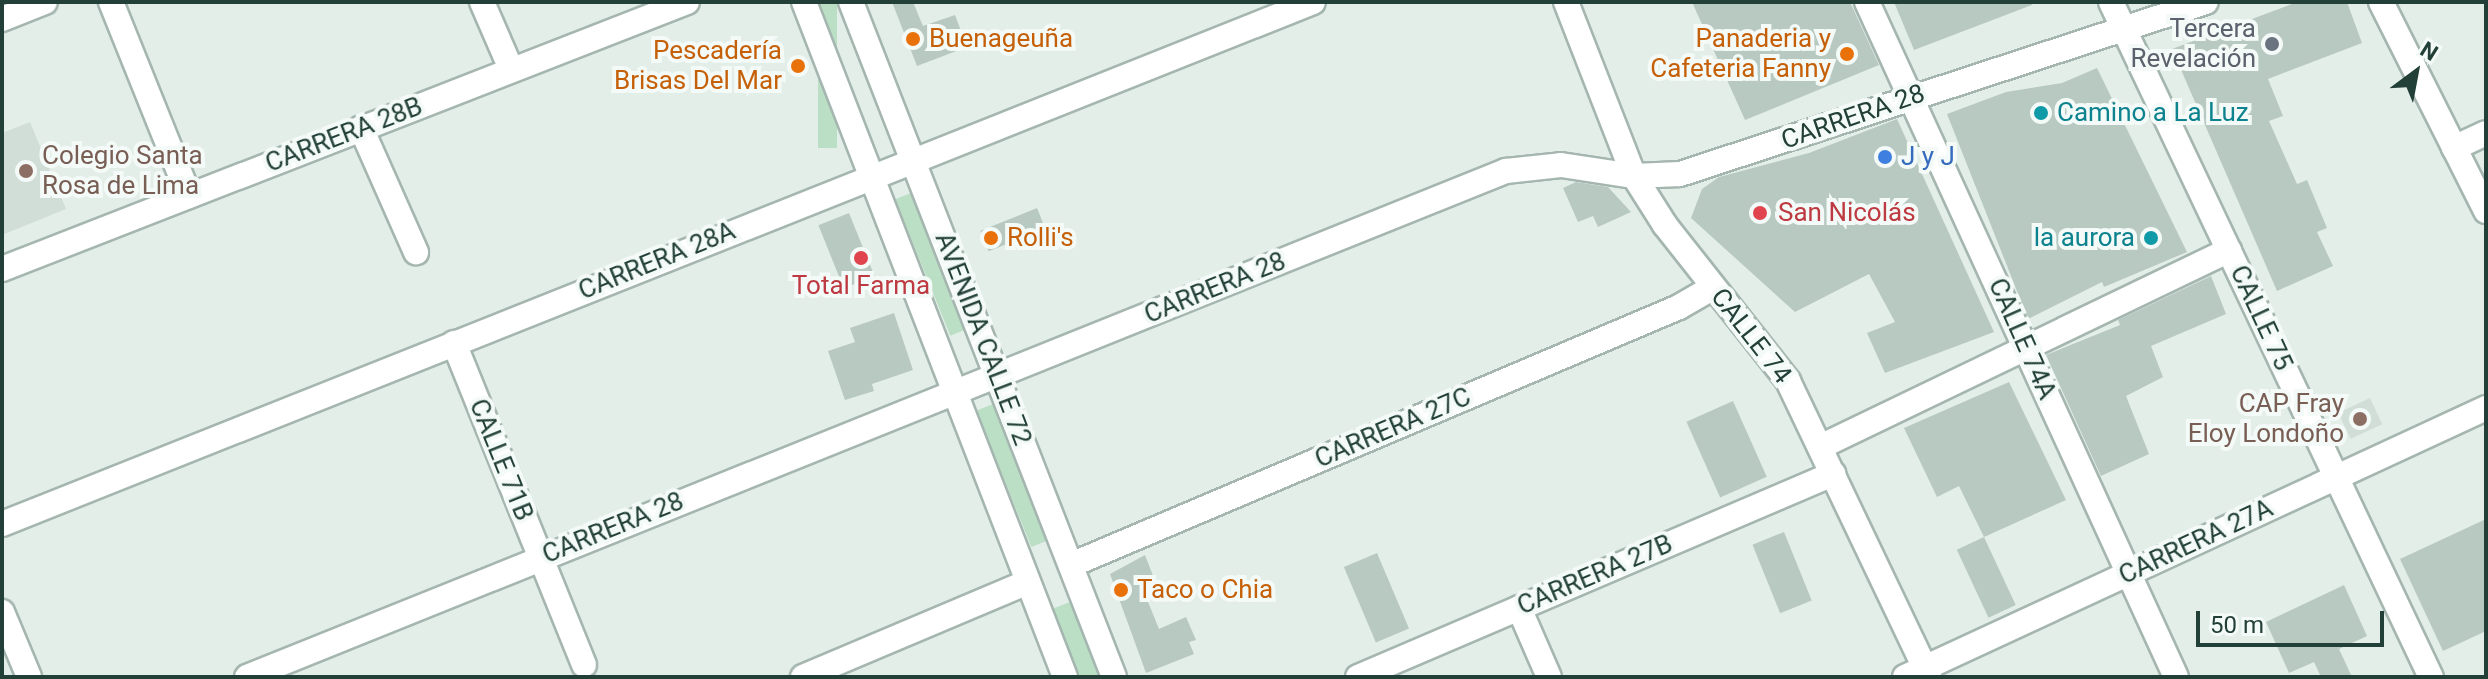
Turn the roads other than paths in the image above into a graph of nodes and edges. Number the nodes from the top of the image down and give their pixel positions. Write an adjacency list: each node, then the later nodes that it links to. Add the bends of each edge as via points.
1 (45, 2): 13 (street)
2 (111, 2): 23 (street)
3 (482, 2): 15 (street)
4 (687, 2): 15 (street, CARRERA 28B)
5 (804, 2): 21 (street, AVENIDA CALLE 72)
6 (851, 2): 20 (street, AVENIDA CALLE 72)
7 (1313, 2): 20 (street, CARRERA 28A)
8 (1566, 2): 22 (street, CALLE 74)
9 (1867, 2): 16 (street, CALLE 74A)
10 (2111, 2): 14 (street, CALLE 75)
11 (2206, 2): 14 (street, CARRERA 28)
12 (2381, 2): 19 (street)
13 (2, 19)
14 (2124, 30): 16 (street, CARRERA 28); 25 (street, CALLE 75)
15 (511, 69): 17 (street, CARRERA 28B)
16 (1913, 96): 22 (street, CARRERA 28, via 1716,164 1680,174); 30 (street, CALLE 74A)
17 (361, 128): 23 (street, CARRERA 28B); 26 (street)
18 (2486, 133): 19 (street)
19 (2454, 148): 24 (street)
20 (912, 159): 21 (street, CARRERA 28A); 31 (street, AVENIDA CALLE 72)
21 (871, 175): 29 (street, CARRERA 28A); 32 (street, AVENIDA CALLE 72)
22 (1634, 176): 28 (street, CALLE 74); 31 (street, CARRERA 28, via 1561,165 1506,171)
23 (189, 196): 27 (street, CARRERA 28B)
24 (2486, 211)
25 (2229, 250): 30 (street); 36 (street, CALLE 75)
26 (416, 252)
27 (2, 269)
28 (1713, 287): 34 (street, CALLE 74, via 1773,356); 39 (street, CARRERA 27C, via 1679,307)
29 (454, 343): 37 (street, CARRERA 28A); 38 (street, CALLE 71B)
30 (2026, 348): 34 (street); 40 (street, CALLE 74A)
31 (997, 375): 32 (street, CARRERA 28); 39 (street, AVENIDA CALLE 72)
32 (955, 392): 38 (street, CARRERA 28); 41 (street, AVENIDA CALLE 72)
33 (2486, 408): 36 (street, CARRERA 27A)
34 (1820, 447): 35 (street, CALLE 74)
35 (1833, 474): 42 (street, CARRERA 27B); 45 (street, CALLE 74)
36 (2336, 477): 40 (street, CARRERA 27A); 54 (street, CALLE 75)
37 (2, 524)
38 (540, 557): 44 (street, CALLE 71B); 47 (street, CARRERA 28)
39 (1071, 565): 50 (street, AVENIDA CALLE 72)
40 (2128, 574): 45 (street, CARRERA 27A); 53 (street, CALLE 74A)
41 (1028, 582): 48 (street); 49 (street, AVENIDA CALLE 72)
42 (1519, 608): 51 (street, CARRERA 27B); 52 (street)
43 (2, 612): 46 (street)
44 (584, 665)
45 (1919, 674)
46 (29, 677)
47 (247, 677)
48 (803, 677)
49 (1065, 677)
50 (1114, 677)
51 (1358, 677)
52 (1549, 677)
53 (2176, 677)
54 (2431, 677)

